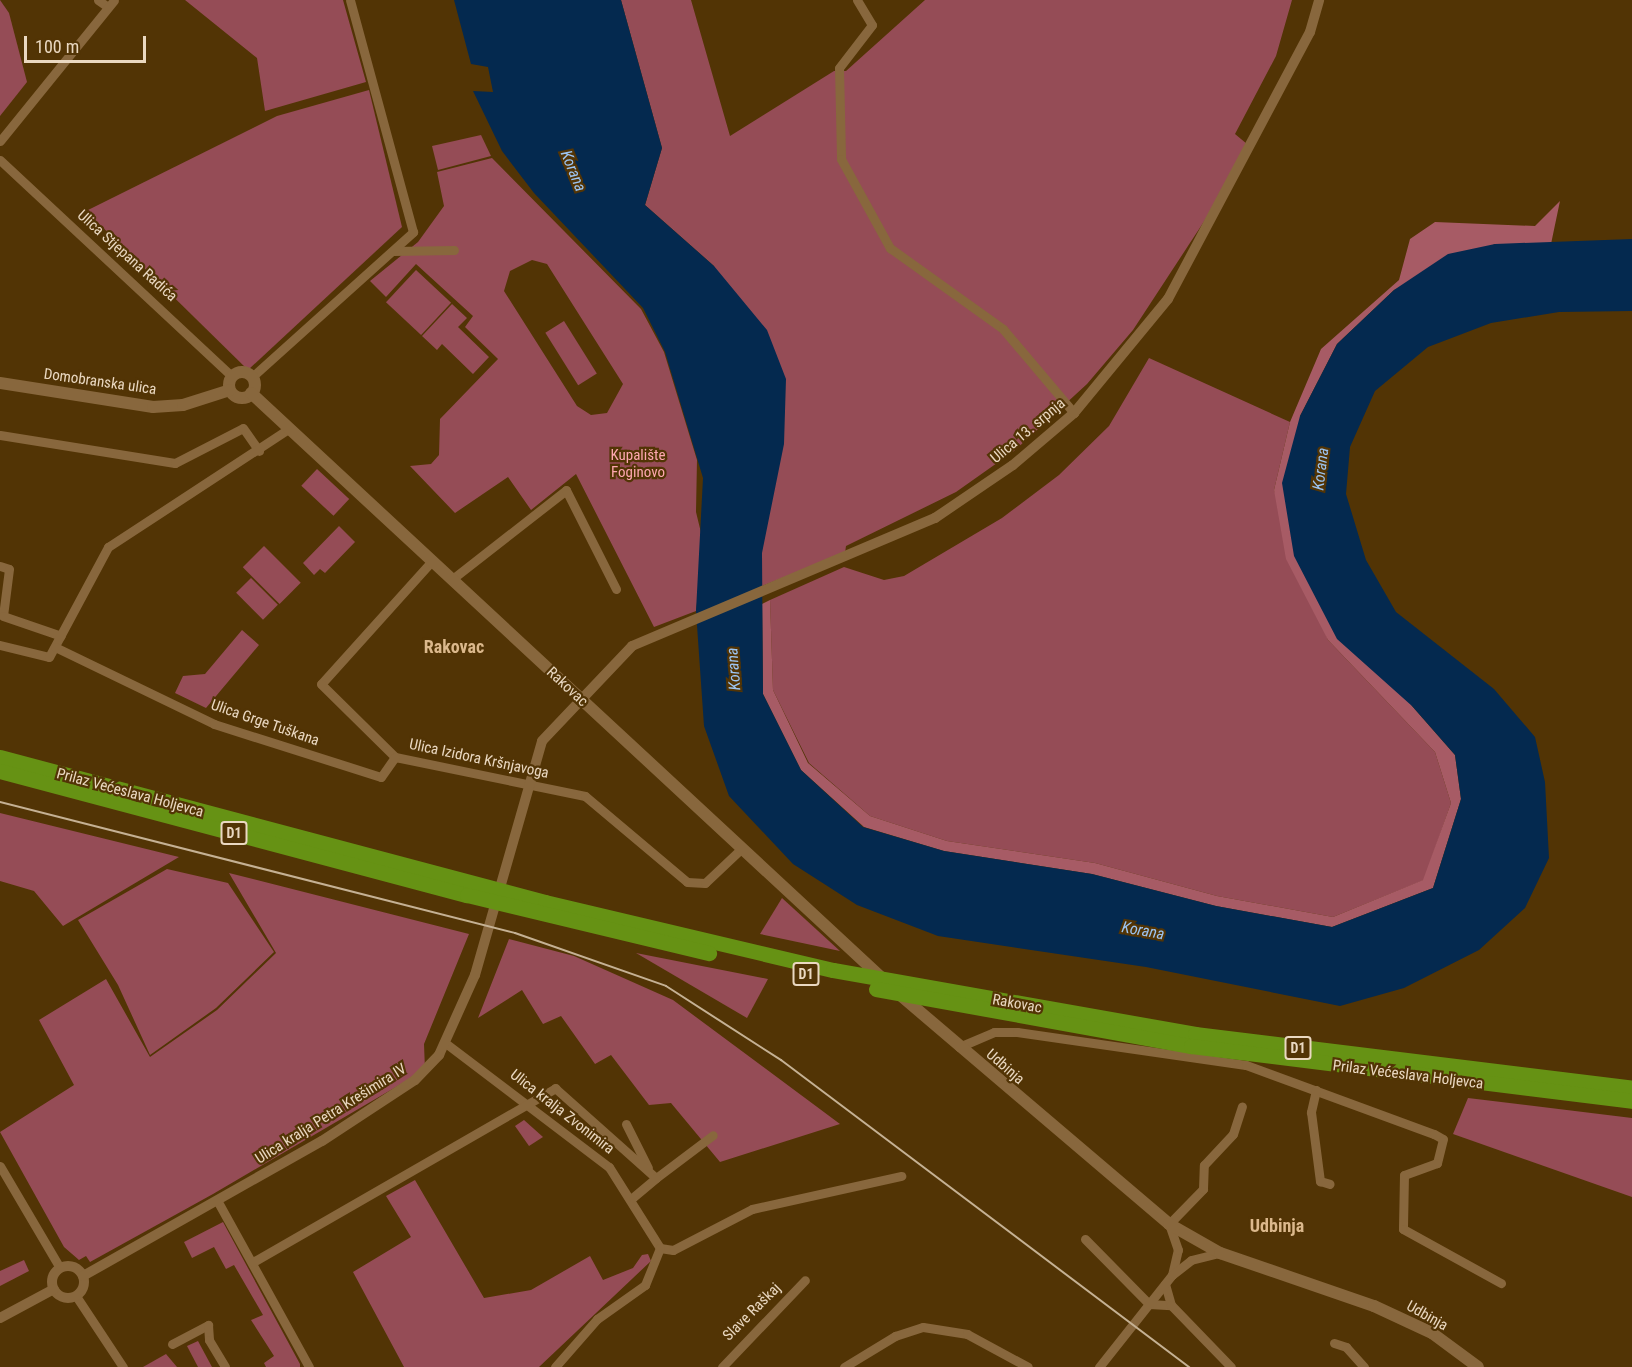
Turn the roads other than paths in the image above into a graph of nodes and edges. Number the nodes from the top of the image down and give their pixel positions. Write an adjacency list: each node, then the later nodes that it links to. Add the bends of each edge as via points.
1 (98, 0): 5 (street)
2 (350, 0): 8 (street, via 412,232)
3 (856, 0): 15 (street, via 872,25 839,68 841,159 890,248 1003,329)
4 (1319, 0): 15 (street, Ulica 13. srpnja, via 1310,32 1174,290 1120,363)
5 (111, 4): 6 (street)
6 (0, 141)
7 (0, 160): 10 (street, Ulica Stjepana Radića)
8 (393, 250): 9 (street); 11 (street)
9 (454, 250)
10 (232, 376): 11 (main road, via 241,372); 13 (main road)
11 (252, 377): 14 (main road)
12 (0, 383): 13 (main road, Domobranska ulica, via 153,407 183,405)
13 (230, 390): 14 (main road, via 240,397)
14 (251, 393): 16 (main road, Rakovac)
15 (1074, 412): 26 (street, Ulica 13. srpnja, via 968,497 840,562 662,630 632,646)
16 (288, 429): 18 (street); 19 (main road, Rakovac)
17 (0, 435): 18 (street, via 176,464 243,428)
18 (259, 451): 23 (street, via 108,547)
19 (431, 562): 21 (main road, Rakovac); 28 (street, Ulica Izidora Kršnjavoga, via 321,684)
20 (0, 566): 23 (street, via 9,569 3,616)
21 (451, 580): 22 (street, via 566,490); 26 (main road, Rakovac)
22 (616, 589)
23 (61, 636): 25 (street)
24 (0, 645): 25 (street, via 49,657)
25 (55, 647): 28 (street, Ulica Grge Tuškana, via 214,723 381,777)
26 (580, 699): 30 (street, Ulica kralja Petra Krešimira IV, via 542,741); 31 (main road, Rakovac)
27 (0, 757): 32 (highway, Prilaz Većeslava Holjevca / D1)
28 (395, 757): 30 (street, Ulica Izidora Kršnjavoga)
29 (0, 771): 32 (highway, Prilaz Većeslava Holjevca / D1)
30 (528, 785): 31 (street, Ulica Izidora Kršnjavoga, via 585,796 687,882 705,883); 34 (street, Ulica kralja Petra Krešimira IV, via 475,975)
31 (742, 848): 35 (main road, Rakovac)
32 (469, 889): 33 (highway, Rakovac / D1, via 833,970)
33 (1149, 1033): 36 (highway, Prilaz Većeslava Holjevca / D1)
34 (448, 1044): 40 (street, Ulica kralja Zvonimira); 49 (street, Ulica kralja Petra Krešimira IV, via 395,1095)
35 (959, 1047): 38 (street, Udbinja, via 994,1032 1017,1032 1246,1065); 50 (main road, Udbinja)
36 (1465, 1076): 37 (highway, Prilaz Većeslava Holjevca / D1); 39 (highway, Prilaz Većeslava Holjevca / D1)
37 (1632, 1088)
38 (1316, 1090): 47 (street, via 1311,1112 1320,1181); 59 (street, Udbinja, via 1443,1138 1437,1163 1404,1175 1403,1229)
39 (1632, 1101)
40 (533, 1106): 45 (street, via 555,1088); 48 (street, Ulica kralja Zvonimira, via 609,1167); 54 (street)
41 (1242, 1106): 50 (street, via 1233,1134 1204,1165 1203,1189)
42 (626, 1124): 45 (street)
43 (713, 1135): 45 (street)
44 (0, 1166): 55 (street)
45 (653, 1176): 48 (street)
46 (902, 1176): 52 (street, via 752,1209 673,1251)
47 (1330, 1184)
48 (633, 1197): 52 (street, Ulica kralja Zvonimira)
49 (218, 1202): 54 (street); 57 (street, Ulica kralja Petra Krešimira IV)
50 (1169, 1224): 53 (main road, Udbinja); 56 (street, via 1178,1250)
51 (1085, 1239): 63 (street)
52 (660, 1248): 71 (street, via 645,1286 597,1319)
53 (1220, 1253): 56 (street, via 1191,1260); 78 (main road, Udbinja, via 1374,1306 1432,1333)
54 (253, 1262): 70 (street)
55 (60, 1268): 57 (street, via 74,1267); 61 (street, via 52,1280)
56 (1172, 1275): 60 (street)
57 (83, 1276): 62 (street)
58 (805, 1280): 72 (street, Slave Raškaj)
59 (1501, 1283)
60 (1165, 1284): 63 (street); 64 (street)
61 (54, 1289): 62 (street, via 66,1298); 65 (street)
62 (76, 1296): 68 (street)
63 (1149, 1304): 64 (street); 75 (street)
64 (1171, 1305): 76 (street)
65 (0, 1318)
66 (1334, 1343): 77 (street, via 1346,1347)
67 (172, 1344): 69 (street, via 208,1325 209,1340)
68 (123, 1367)
69 (225, 1367)
70 (309, 1367)
71 (555, 1367)
72 (722, 1367)
73 (844, 1367): 74 (street, via 908,1330 967,1334)
74 (1028, 1367)
75 (1099, 1367)
76 (1231, 1367)
77 (1364, 1367)
78 (1478, 1367)

